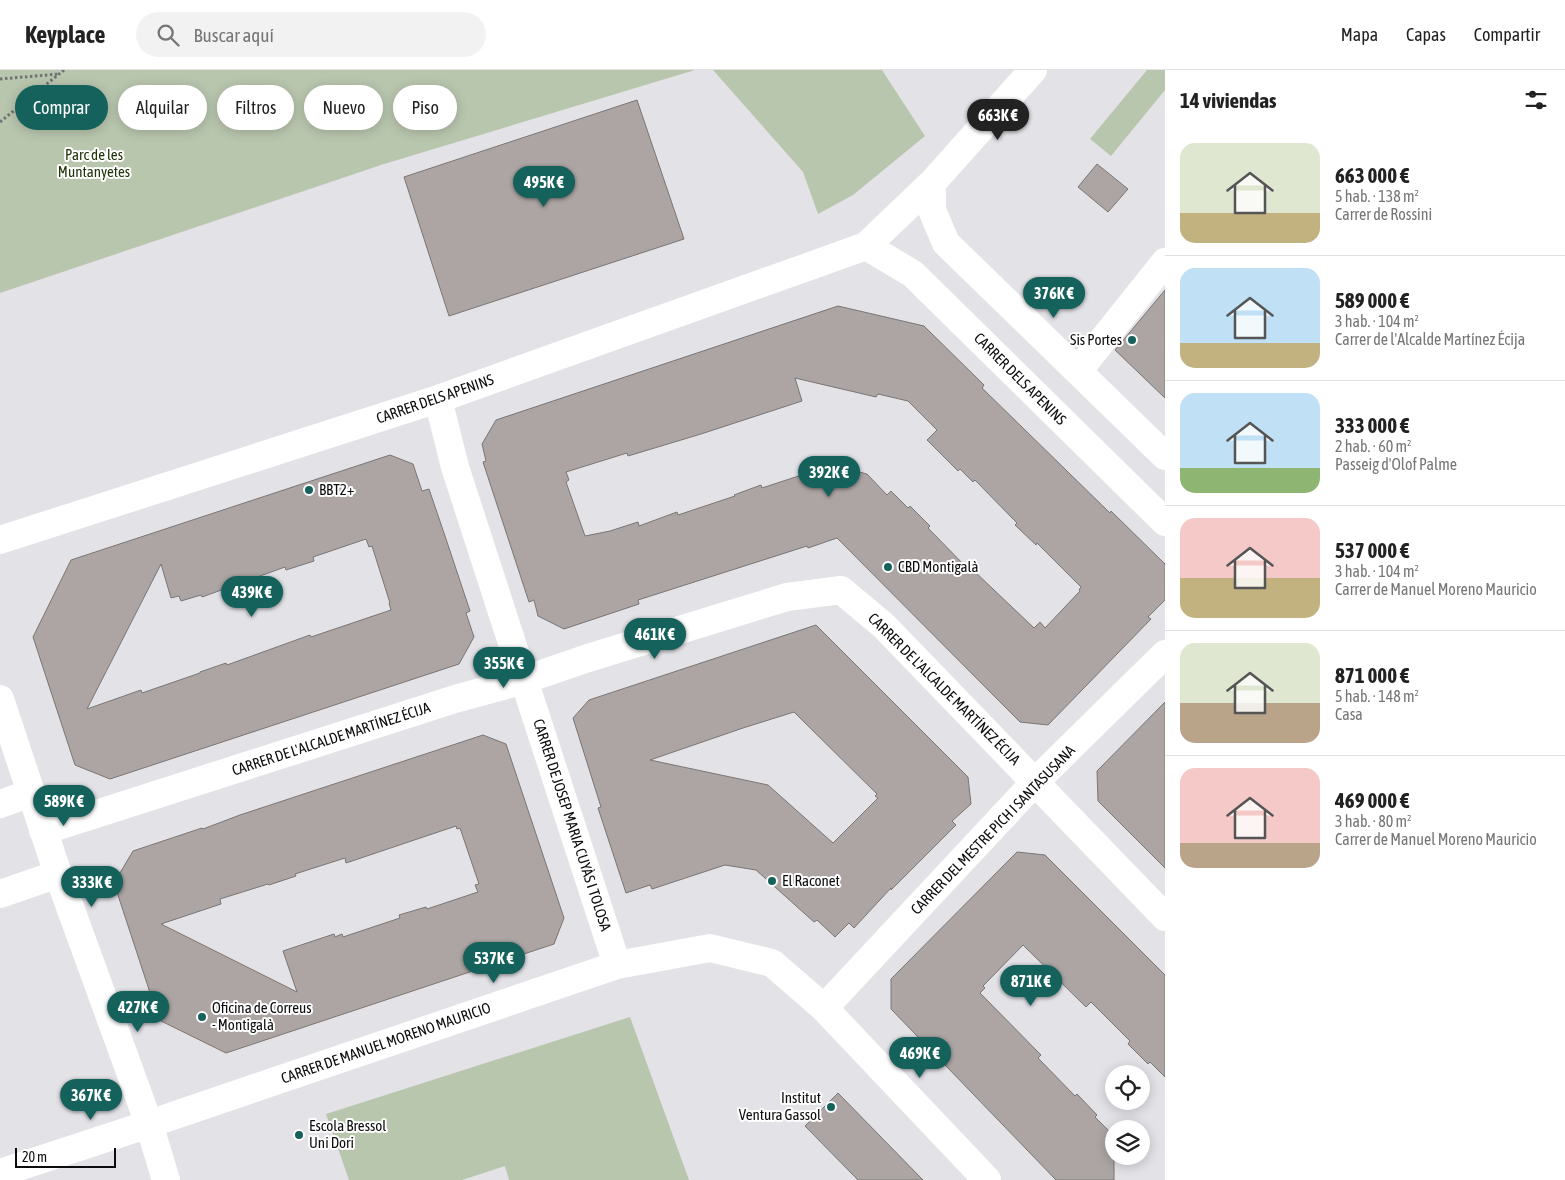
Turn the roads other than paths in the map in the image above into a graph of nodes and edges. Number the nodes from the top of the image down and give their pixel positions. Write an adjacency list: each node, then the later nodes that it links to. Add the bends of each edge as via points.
1 (1033, 70): 2 (street, CARRER DELS APENINS)
2 (932, 183): 3 (street, CARRER DELS APENINS); 5 (street, via 932,210 946,243)
3 (866, 246): 6 (street, CARRER DELS APENINS); 8 (street, CARRER DELS APENINS, via 913,274)
4 (1165, 262): 5 (street)
5 (1078, 371): 7 (street)
6 (438, 399): 9 (street, CARRER DELS APENINS); 11 (street, CARRER DE JOSEP MARIA CUYÀS I TOLOSA, via 456,467)
7 (1165, 456)
8 (1165, 522)
9 (0, 540)
10 (1165, 654): 13 (street, CARRER DEL MESTRE PICH I SANTASUSANA)
11 (524, 680): 13 (street, CARRER DE L'ALCALDE MARTÍNEZ ÉCIJA, via 787,597 841,590 884,626); 16 (street, CARRER DE L'ALCALDE MARTÍNEZ ÉCIJA); 20 (street, CARRER DE JOSEP MARIA CUYÀS I TOLOSA)
12 (0, 699): 14 (street)
13 (1035, 782): 19 (street, CARRER DE L'ALCALDE MARTÍNEZ ÉCIJA); 21 (street, CARRER DEL MESTRE PICH I SANTASUSANA)
14 (31, 793): 15 (street); 16 (street)
15 (0, 804)
16 (43, 831): 17 (street)
17 (58, 874): 18 (street); 22 (street)
18 (0, 894)
19 (1165, 917)
20 (617, 965): 21 (street, CARRER DE MANUEL MORENO MAURICIO, via 710,948 772,964); 22 (street, CARRER DE MANUEL MORENO MAURICIO)
21 (824, 1008): 25 (street, CARRER DE MANUEL MORENO MAURICIO)
22 (149, 1124): 23 (street, CARRER DE MANUEL MORENO MAURICIO); 24 (street)
23 (0, 1173)
24 (166, 1180)
25 (987, 1180)

